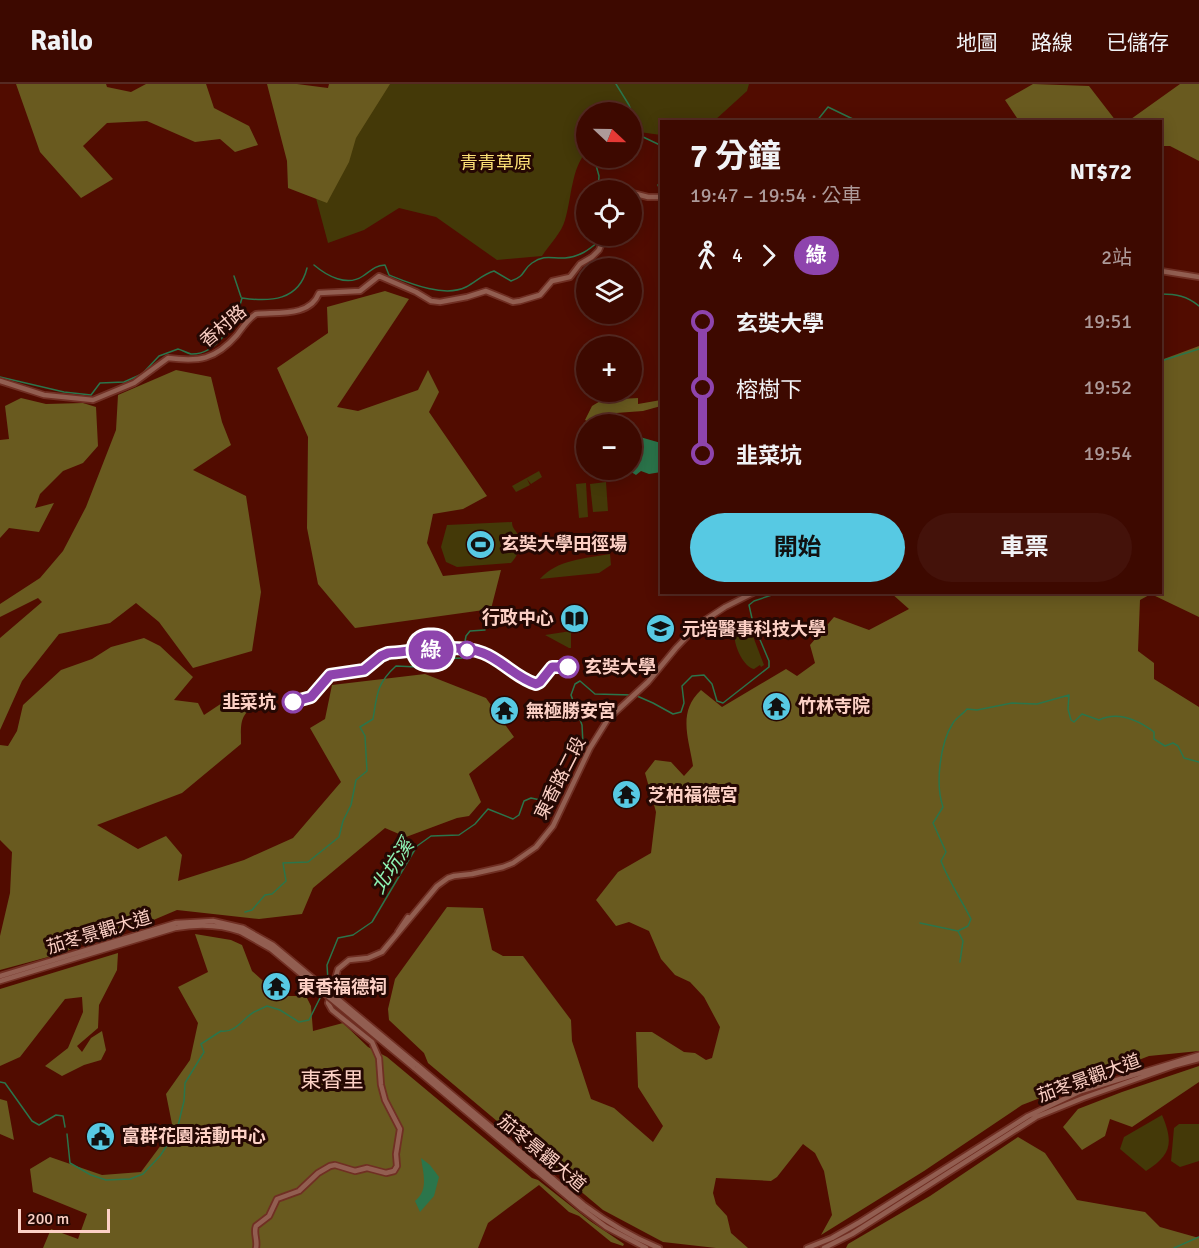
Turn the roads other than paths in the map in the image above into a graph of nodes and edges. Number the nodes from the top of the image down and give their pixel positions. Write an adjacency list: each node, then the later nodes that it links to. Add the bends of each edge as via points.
1 (642, 196): 2 (street)
2 (660, 197)
3 (601, 246): 6 (street, 香村路, via 570,277 552,281 540,295 520,302 486,291 451,301 431,301 379,276 360,291 320,293 310,306 288,313 256,314 217,353 205,359 168,358 134,383 101,398 44,396)
4 (1162, 271): 5 (street)
5 (1199, 277)
6 (0, 381)
7 (751, 594): 18 (street, 東香路二段, via 699,624 599,731 553,826 536,847 495,870 454,876 442,882 382,952 344,963 335,977 328,1003 376,1049 385,1100 400,1129 397,1166 386,1173 335,1165 324,1169 299,1191 277,1199 269,1216 256,1226)
8 (242, 930): 9 (street, 茄苳景觀大道, via 213,921 176,922); 10 (street, 茄苳景觀大道, via 198,924 175,927); 13 (street, bridge, via 273,945)
9 (0, 976)
10 (0, 981)
11 (1199, 1055): 14 (street, 茄苳景觀大道, via 1081,1091 1028,1116)
12 (1199, 1059): 14 (street, 茄苳景觀大道, via 1049,1110)
13 (415, 1066): 19 (street, 茄苳景觀大道, via 582,1209); 20 (street, 茄苳景觀大道, via 608,1223)
14 (995, 1139): 15 (street)
15 (902, 1198): 16 (street); 17 (street)
16 (852, 1234): 22 (street); 23 (street)
17 (815, 1247): 21 (street)
18 (256, 1248)
19 (646, 1248)
20 (659, 1248)
21 (807, 1248)
22 (824, 1248)
23 (836, 1248)

